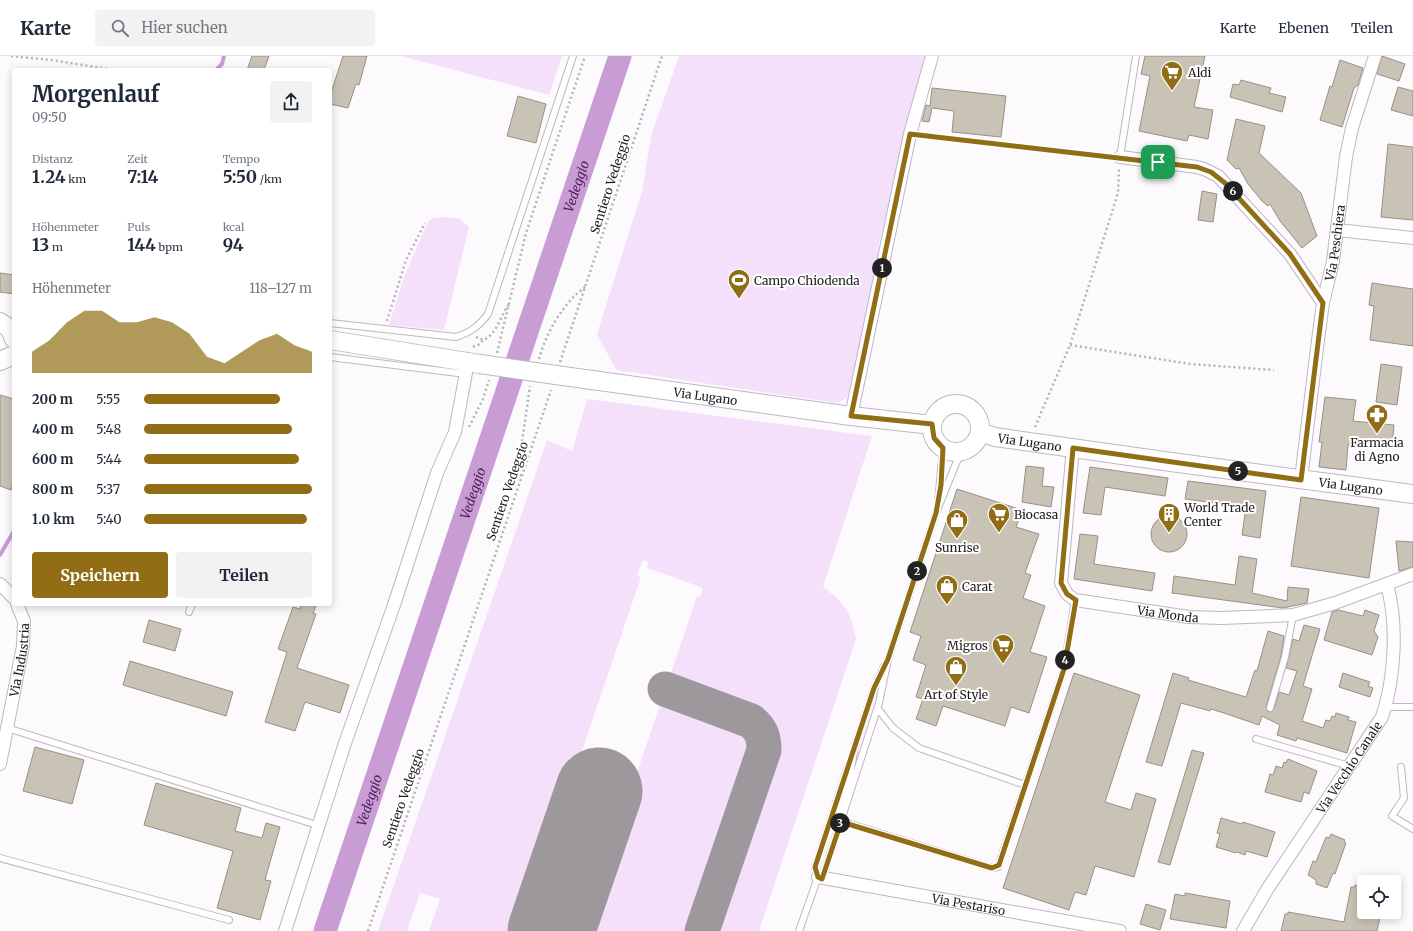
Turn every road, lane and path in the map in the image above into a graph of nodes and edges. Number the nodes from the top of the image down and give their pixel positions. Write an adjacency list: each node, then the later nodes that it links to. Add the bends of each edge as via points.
1 (11, 56): 8 (path)
2 (573, 56): 18 (lane, via 488,314)
3 (585, 56): 14 (path, via 526,233)
4 (662, 56): 26 (path, Sentiero Vedeggio)
5 (932, 56): 9 (street)
6 (1136, 56): 10 (lane)
7 (1375, 56): 12 (street, Via Peschiera, via 1349,143)
8 (102, 68)
9 (910, 134): 10 (path); 27 (street)
10 (1120, 157): 15 (street, via 1197,167 1218,176 1290,254); 20 (path, via 1118,193)
11 (425, 223): 17 (path, via 406,260)
12 (1337, 230): 13 (street); 15 (street, Via Peschiera)
13 (1413, 238)
14 (510, 302): 18 (path, via 492,335 478,339); 24 (path)
15 (1323, 303): 35 (street, Via Peschiera)
16 (332, 323): 17 (lane)
17 (385, 329): 18 (lane, via 456,337)
18 (470, 332)
19 (332, 340): 24 (main road, Via Lugano)
20 (1070, 345): 25 (path, via 1190,364); 31 (path)
21 (12, 356): 23 (main road)
22 (332, 357): 24 (lane)
23 (0, 361)
24 (480, 367): 26 (main road, Via Lugano, bridge); 30 (path, via 483,399); 60 (street, via 437,473 345,743)
25 (1274, 370)
26 (556, 375): 27 (main road, Via Lugano); 66 (path, Sentiero Vedeggio)
27 (851, 416): 28 (main road, Via Lugano)
28 (932, 424): 29 (main road, via 940,410 947,406 964,406 976,416); 32 (main road, via 934,438)
29 (980, 432): 31 (main road, Via Lugano); 34 (main road, via 972,446)
30 (466, 434)
31 (1029, 441): 33 (main road, Via Lugano)
32 (943, 448): 34 (main road, via 957,452); 37 (lane)
33 (1073, 448): 35 (main road, Via Lugano); 42 (street, via 1061,583 1067,594)
34 (965, 450): 37 (lane, via 957,461)
35 (1301, 480): 36 (main road, Via Lugano)
36 (1413, 494)
37 (936, 513): 47 (lane)
38 (1413, 574): 40 (street, Via Monda)
39 (0, 584): 41 (street)
40 (1387, 585): 46 (street, Via Monda); 48 (street, Via Vecchio Canale, via 1392,602 1393,670)
41 (12, 596)
42 (1076, 600): 46 (street, Via Monda, via 1189,617); 58 (lane, via 1064,669)
43 (18, 606): 52 (street, Via Industria, via 24,621 23,646)
44 (191, 606): 45 (lane)
45 (189, 612)
46 (1293, 615): 50 (lane, via 1285,657)
47 (888, 659): 51 (lane); 54 (lane, via 874,688)
48 (1385, 707): 49 (lane); 56 (street, Via Vecchio Canale, via 1382,717)
49 (1413, 707)
50 (1270, 708)
51 (878, 709): 58 (lane, via 893,728 922,750); 59 (lane)
52 (7, 728): 55 (street, Via Industria); 60 (lane)
53 (1256, 739): 56 (lane)
54 (855, 745): 59 (lane, via 840,808); 63 (lane, via 815,867)
55 (0, 764)
56 (1349, 766): 69 (street, Via Vecchio Canale, via 1268,888)
57 (1401, 767): 61 (lane, via 1404,798 1392,816)
58 (1025, 785): 59 (lane, via 1000,863 994,868 848,824)
59 (842, 819): 63 (lane)
60 (320, 826): 65 (street)
61 (1413, 829)
62 (0, 858): 64 (lane)
63 (820, 878): 67 (lane); 68 (street, Via Pestariso)
64 (229, 920)
65 (285, 931)
66 (368, 931)
67 (799, 931)
68 (1120, 931)
69 (1243, 931)

